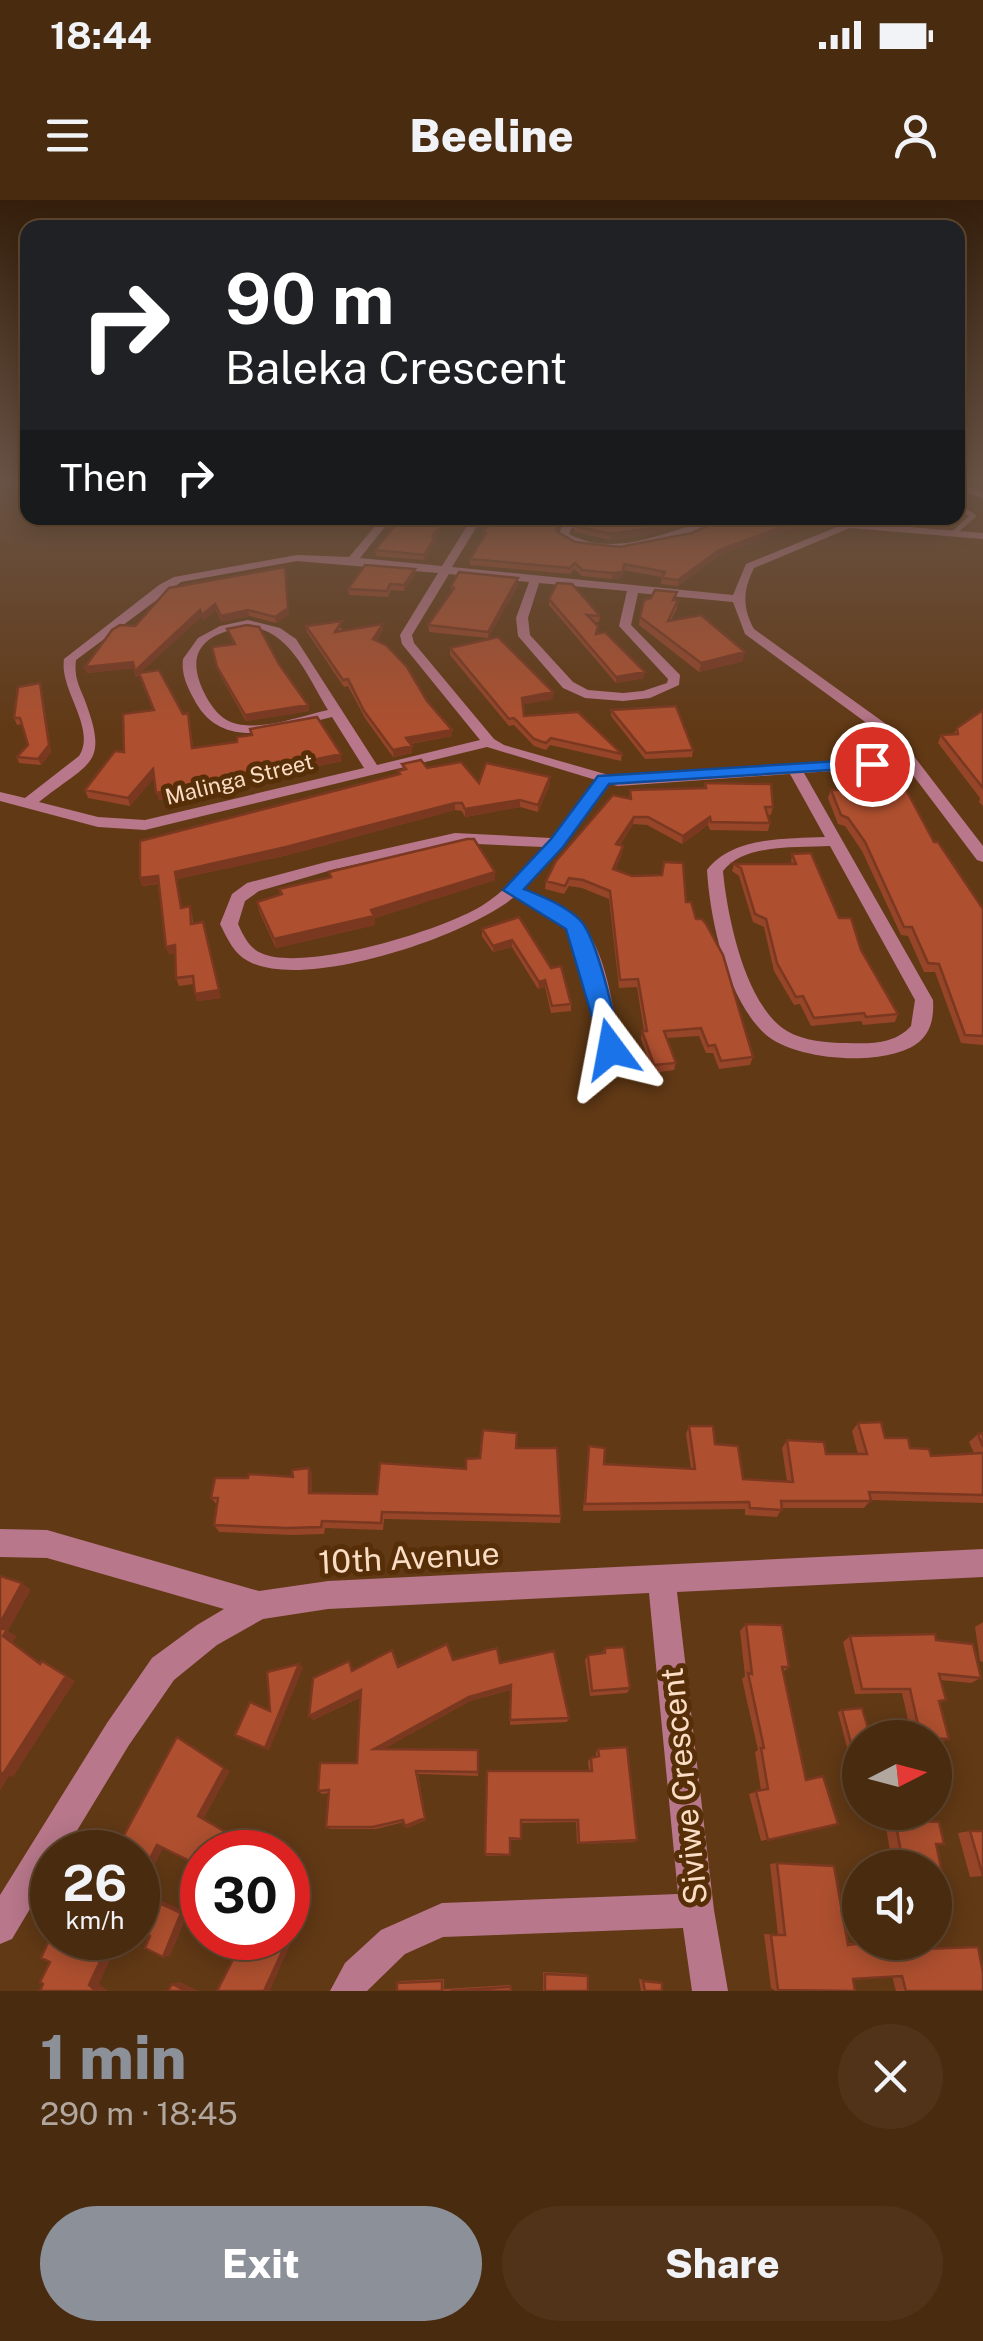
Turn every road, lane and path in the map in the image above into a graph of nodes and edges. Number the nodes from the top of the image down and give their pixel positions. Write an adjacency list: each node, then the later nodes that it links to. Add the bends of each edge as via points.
1 (270, 563): 16 (street, via 162,587 70,659 68,674 91,748)
2 (368, 563): 5 (street)
3 (447, 563): 5 (street)
4 (757, 563): 8 (street)
5 (442, 570): 6 (street); 10 (street, via 409,627 408,644)
6 (535, 580): 7 (street); 7 (street, via 522,618 524,636 568,685 598,696 646,695 673,685 675,678 625,626)
7 (633, 589): 8 (street)
8 (736, 599): 11 (street, via 749,631 888,732)
9 (335, 712): 9 (street, via 232,728 205,707 189,662 223,628 268,627 292,642); 12 (street)
10 (489, 742): 12 (street, Malinga Street); 14 (street)
11 (911, 761): 13 (street); 19 (street)
12 (372, 770): 16 (street, Malinga Street, via 145,825 98,822)
13 (796, 770): 14 (street); 17 (street)
14 (604, 780): 18 (street)
15 (0, 796): 16 (street, Malinga Street)
16 (28, 803)
17 (834, 841): 17 (street, via 726,857 715,870 722,924 770,1029 838,1050 906,1042 925,1016 924,1000)
18 (557, 843): 20 (street); 20 (street, via 455,838 332,865 253,887 238,898 230,924 245,952 260,961 310,965 466,922)
19 (983, 858)
20 (512, 890): 21 (street, via 574,926)
21 (611, 1049)
22 (0, 1544): 25 (street, via 47,1544)
23 (983, 1564): 24 (street, 10th Avenue)
24 (662, 1580): 25 (street, 10th Avenue, via 328,1595); 26 (street, Siviwe Crescent)
25 (259, 1605): 27 (street, 10th Avenue, via 163,1669)
26 (697, 1910): 28 (street, via 442,1920 393,1942); 29 (street, Siviwe Crescent)
27 (0, 1927)
28 (348, 1991)
29 (710, 1991)

